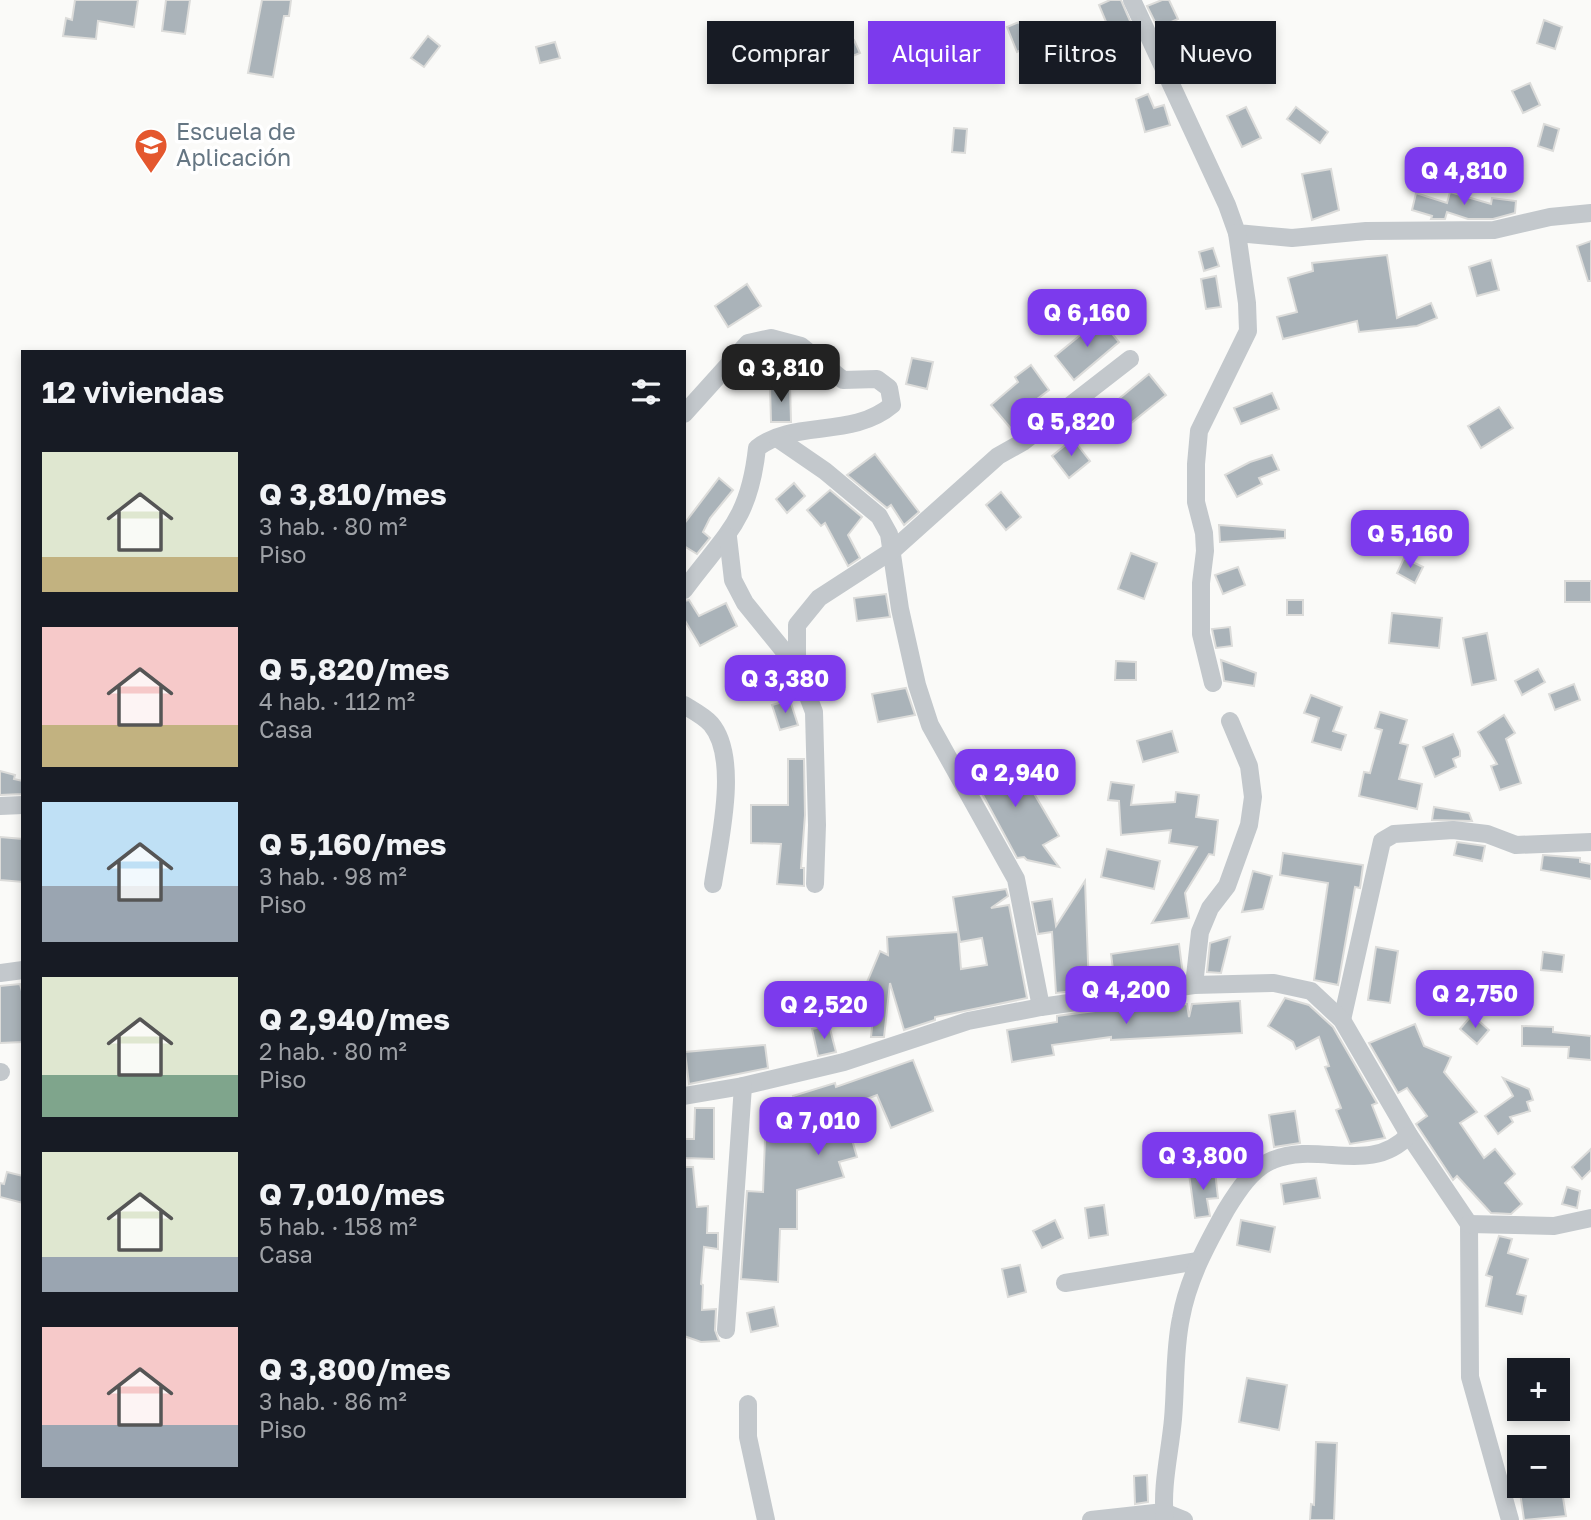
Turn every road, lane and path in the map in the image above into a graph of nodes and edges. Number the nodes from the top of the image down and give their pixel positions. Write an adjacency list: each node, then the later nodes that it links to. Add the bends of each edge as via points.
1 (1132, 0): 3 (street)
2 (1591, 213): 3 (street, via 1494,230 1366,231 1292,238)
3 (1237, 233): 11 (street, via 1248,331 1199,431 1196,464 1196,502 1205,551 1201,634)
4 (1130, 359): 8 (street, via 1023,442 998,456)
5 (686, 412): 6 (street, via 748,343 771,338 801,346 843,380 877,379 889,388 892,405 879,416 851,426)
6 (777, 438): 7 (street, via 757,448 747,502); 8 (street, via 879,516)
7 (728, 537): 9 (street); 10 (street, via 733,580 745,603)
8 (893, 550): 10 (street, via 819,598 797,625); 22 (street, via 916,685 930,725 1016,879)
9 (686, 588)
10 (797, 667): 18 (street, via 814,712)
11 (1213, 683)
12 (686, 706): 17 (street, via 711,724 725,756 723,822)
13 (1230, 722): 21 (street, via 1249,766 1253,797 1249,825 1227,886 1210,908 1200,932)
14 (21, 805): 15 (street)
15 (0, 806)
16 (1591, 842): 23 (street, via 1516,845 1487,834 1453,830 1394,834 1382,841)
17 (713, 884)
18 (815, 884)
19 (21, 970): 20 (street)
20 (0, 973)
21 (1194, 985): 22 (street); 23 (street, via 1273,983 1311,991)
22 (1041, 1007): 24 (street, via 968,1021 844,1062)
23 (1342, 1020): 26 (street)
24 (743, 1086): 25 (street); 31 (street)
25 (686, 1096)
26 (1409, 1135): 28 (street); 29 (street, via 1386,1154 1298,1153 1270,1161 1247,1179)
27 (1591, 1218): 28 (street, via 1554,1226)
28 (1469, 1224): 37 (street, via 1470,1377)
29 (1198, 1261): 30 (street); 33 (street, via 1181,1316)
30 (1065, 1283)
31 (726, 1330)
32 (748, 1404): 34 (street, via 748,1437)
33 (1164, 1516): 35 (street); 36 (street)
34 (766, 1520)
35 (1091, 1520)
36 (1184, 1520)
37 (1510, 1520)

